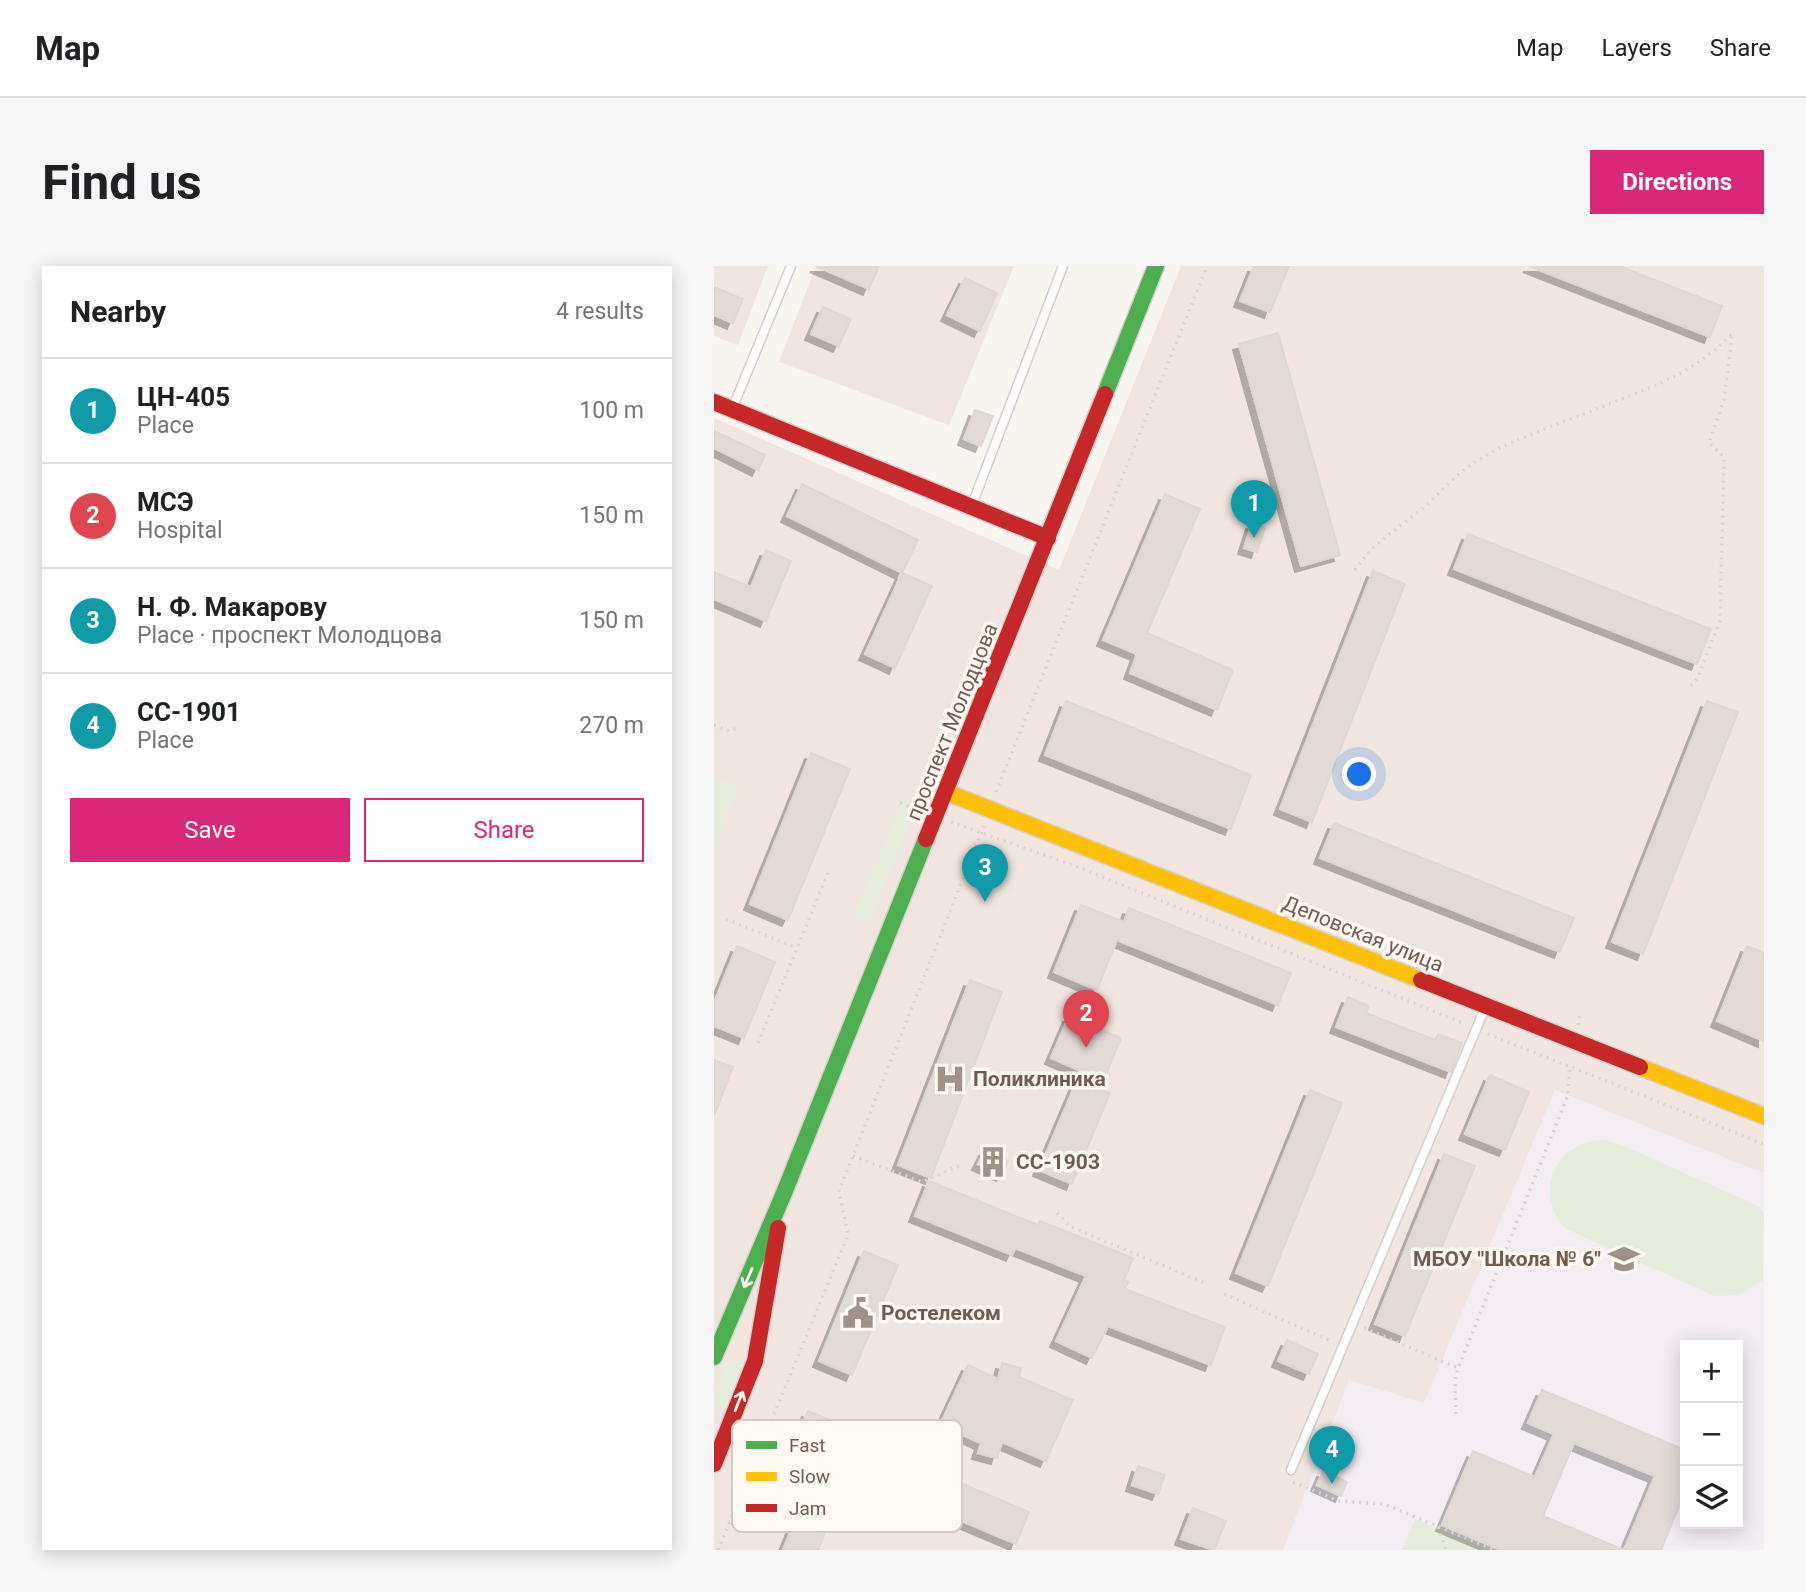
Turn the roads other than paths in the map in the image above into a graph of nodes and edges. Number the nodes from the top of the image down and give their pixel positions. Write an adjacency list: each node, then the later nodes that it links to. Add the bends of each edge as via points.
1 (791, 266): 5 (lane)
2 (1063, 266): 6 (lane)
3 (1156, 266): 7 (main road, проспект Молодцова)
4 (714, 402): 5 (main road)
5 (732, 410): 6 (main road)
6 (971, 506): 7 (main road)
7 (1048, 538): 8 (main road, проспект Молодцова)
8 (946, 792): 9 (main road, Деповская улица); 11 (main road, проспект Молодцова)
9 (1486, 1006): 10 (main road, Деповская улица); 14 (lane)
10 (1764, 1116)
11 (784, 1193): 12 (main road, проспект Молодцова, one-way to 12); 13 (main road, проспект Молодцова, one-way to 11, via 755,1362)
12 (714, 1357)
13 (714, 1464)
14 (1291, 1470)

